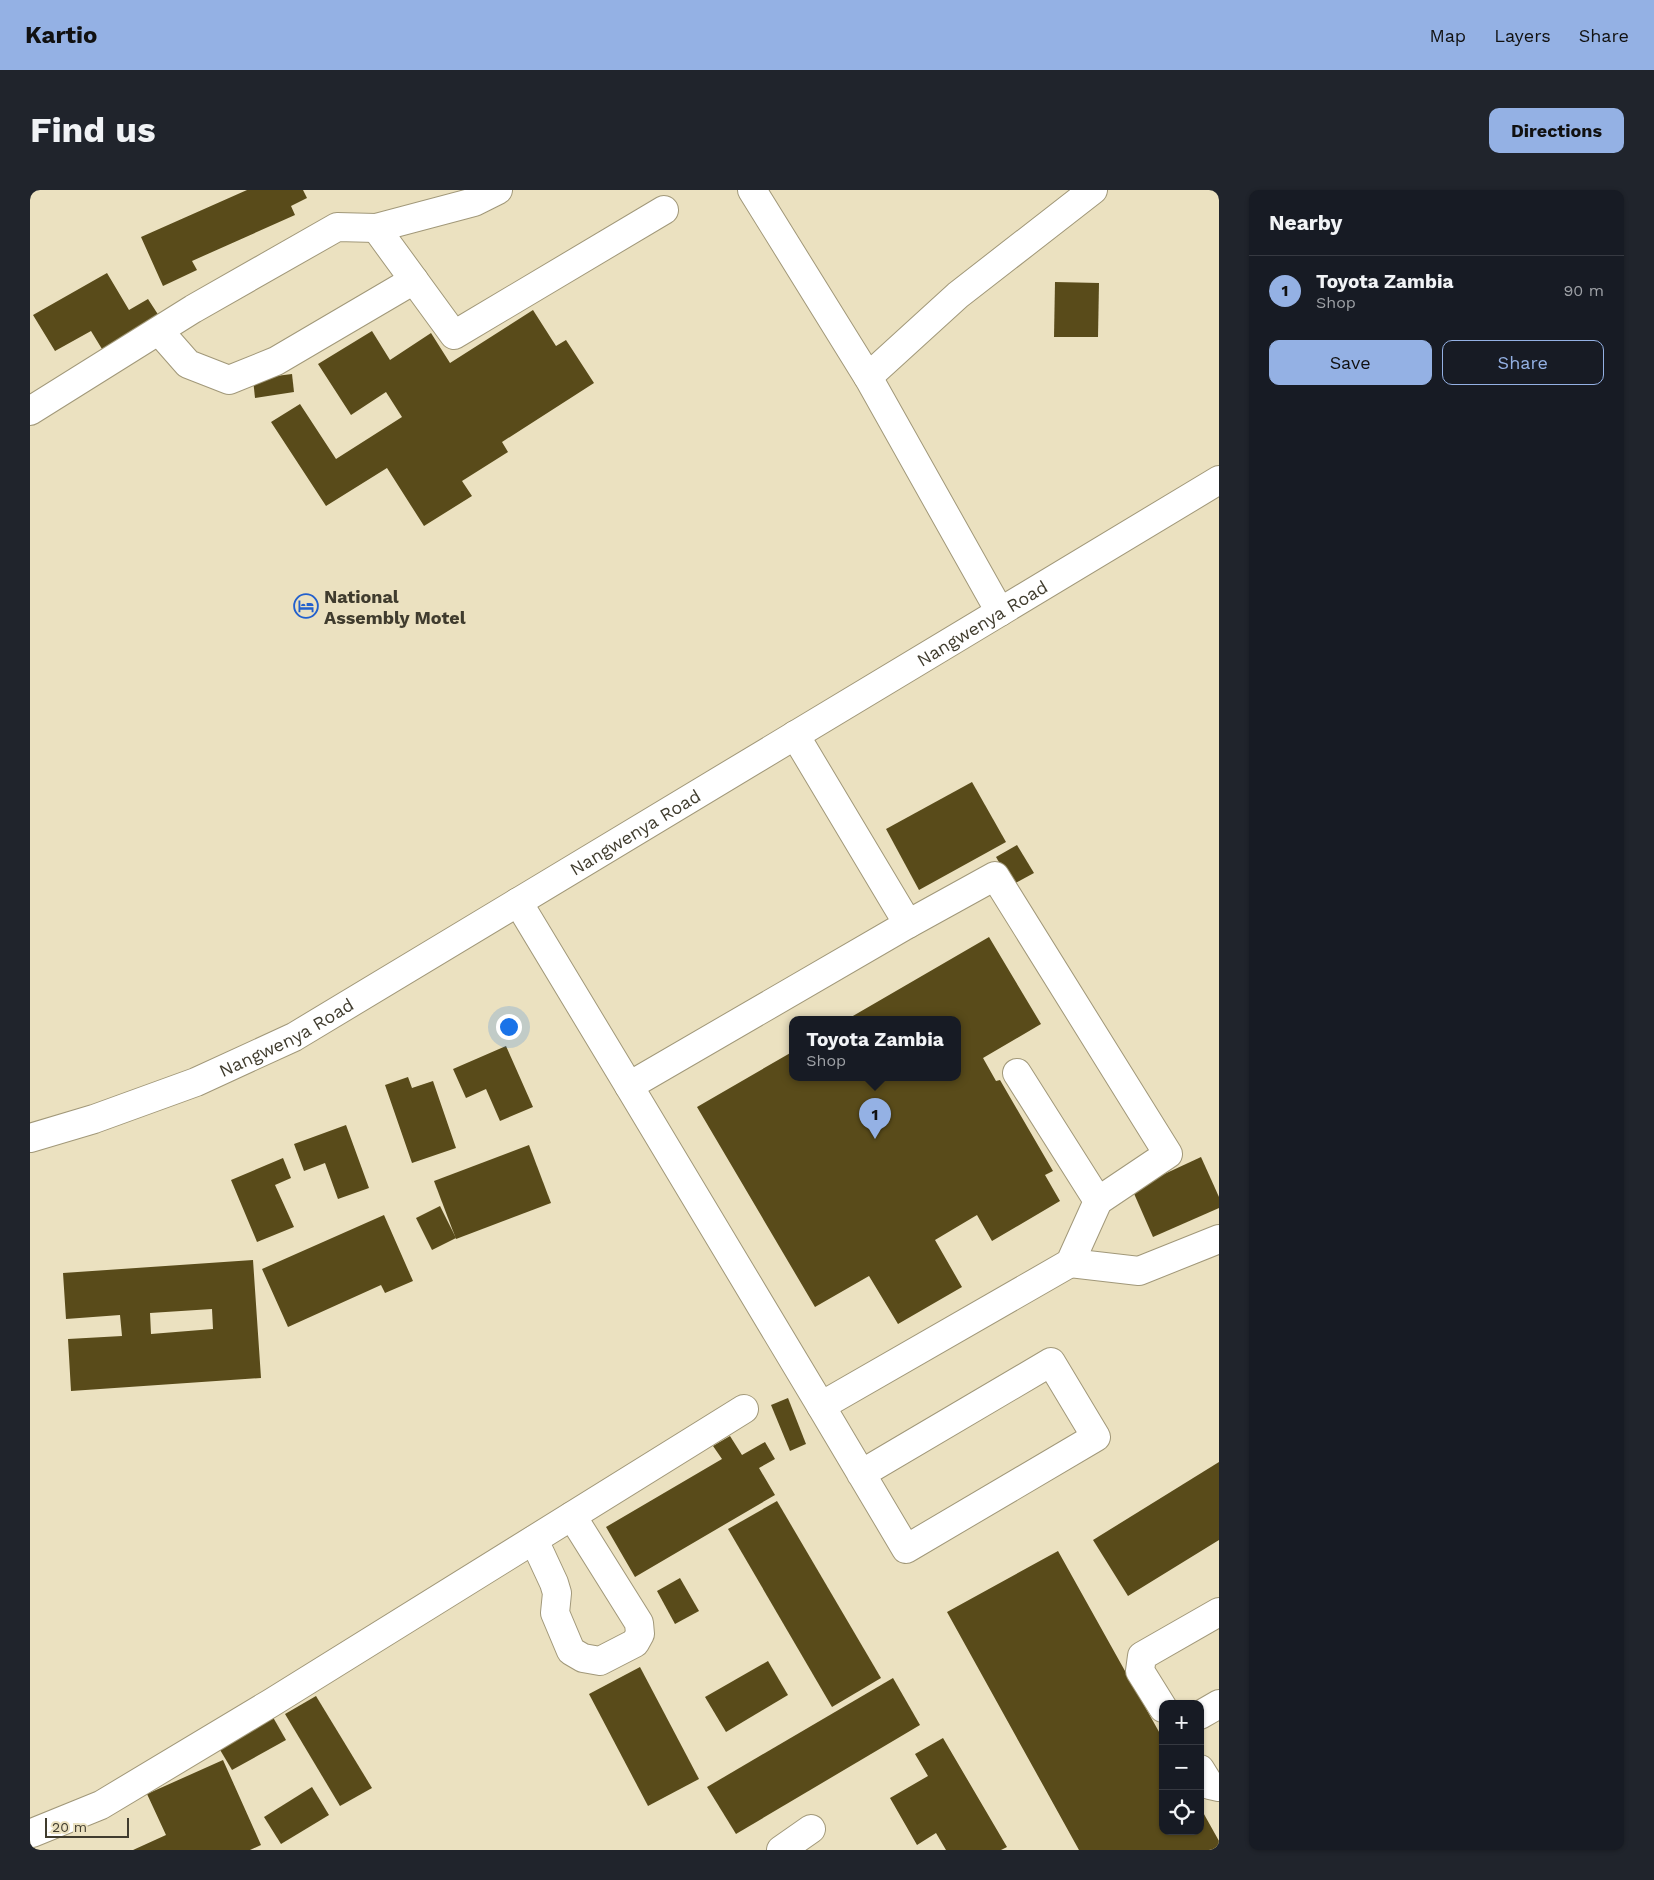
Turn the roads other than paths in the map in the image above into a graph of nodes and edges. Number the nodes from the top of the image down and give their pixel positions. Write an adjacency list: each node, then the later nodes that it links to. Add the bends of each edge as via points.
1 (498, 190): 5 (main road, via 474,202)
2 (752, 190): 8 (main road)
3 (1093, 190): 8 (main road, via 958,295)
4 (664, 210): 6 (main road, via 454,335)
5 (376, 228): 6 (main road); 7 (main road, via 337,227)
6 (414, 280): 7 (main road, via 276,361 229,380 188,364)
7 (159, 331): 9 (main road)
8 (868, 377): 11 (main road)
9 (30, 411)
10 (1219, 480): 11 (main road, Nangwenya Road)
11 (1000, 612): 12 (main road, Nangwenya Road)
12 (795, 735): 13 (main road, Nangwenya Road); 14 (main road)
13 (518, 902): 16 (main road); 17 (main road, Nangwenya Road, via 294,1037 196,1082)
14 (908, 924): 16 (main road); 18 (main road, via 995,876 1168,1154)
15 (1017, 1073): 18 (main road)
16 (629, 1086): 21 (main road)
17 (30, 1138)
18 (1098, 1201): 20 (main road)
19 (1219, 1239): 20 (main road, via 1139,1271)
20 (1070, 1263): 21 (main road)
21 (821, 1406): 23 (main road)
22 (744, 1409): 24 (main road)
23 (861, 1474): 23 (main road, via 906,1549 1096,1437 1051,1362)
24 (572, 1516): 25 (main road); 25 (main road, via 639,1623 640,1634 634,1642 600,1661 583,1658 572,1651 555,1613 557,1593 554,1583)
25 (534, 1540): 33 (main road, via 101,1805)
26 (1219, 1612): 27 (main road, via 1142,1656 1140,1671)
27 (1159, 1702)
28 (1219, 1704): 29 (main road)
29 (1204, 1713)
30 (1204, 1776): 31 (main road, via 1210,1786)
31 (1219, 1787)
32 (811, 1829): 34 (main road)
33 (32, 1834)
34 (781, 1850)

